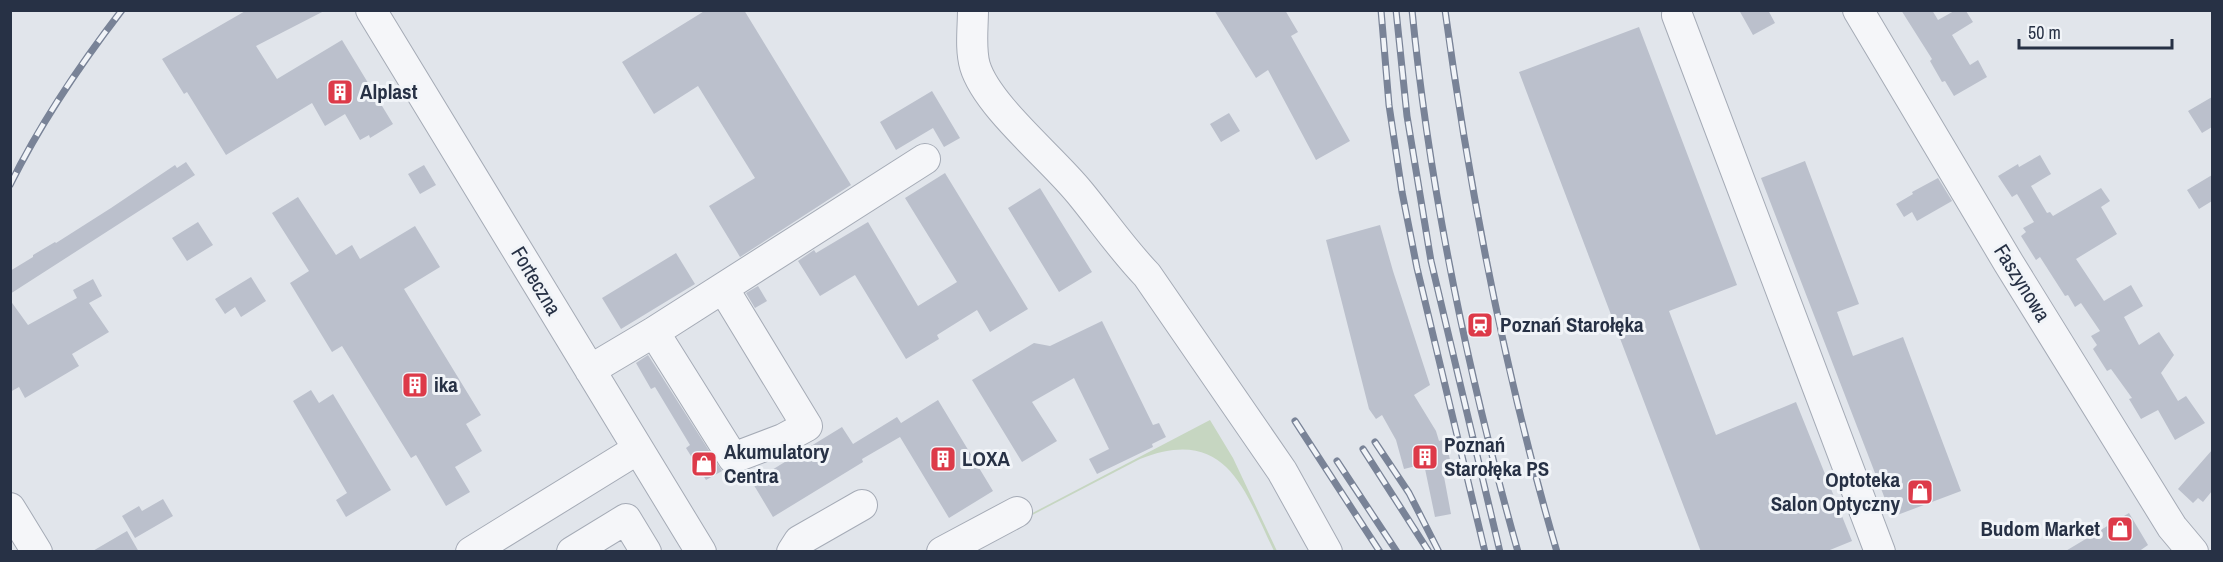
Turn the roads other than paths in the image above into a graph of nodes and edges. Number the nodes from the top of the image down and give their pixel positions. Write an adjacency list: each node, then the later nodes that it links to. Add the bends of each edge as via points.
1 (371, 10): 8 (street, Forteczna)
2 (973, 10): 21 (street, via 975,66 985,85 1147,275 1282,471)
3 (1858, 10): 23 (street, Faszynowa, via 2008,262 2172,527)
4 (1677, 15): 22 (street)
5 (925, 159): 6 (street)
6 (723, 288): 7 (street); 7 (street, via 807,426 733,458)
7 (654, 332): 8 (street)
8 (590, 370): 9 (street, Forteczna)
9 (638, 449): 15 (street); 18 (street, Forteczna)
10 (862, 505): 19 (street, via 799,541)
11 (10, 508): 14 (street)
12 (1017, 512): 20 (street)
13 (2212, 546): 24 (street)
14 (37, 552)
15 (471, 552)
16 (572, 552): 17 (street, via 626,519)
17 (646, 552)
18 (700, 552)
19 (792, 552)
20 (942, 552)
21 (1327, 552)
22 (1880, 552)
23 (2193, 552)
24 (2207, 552)

